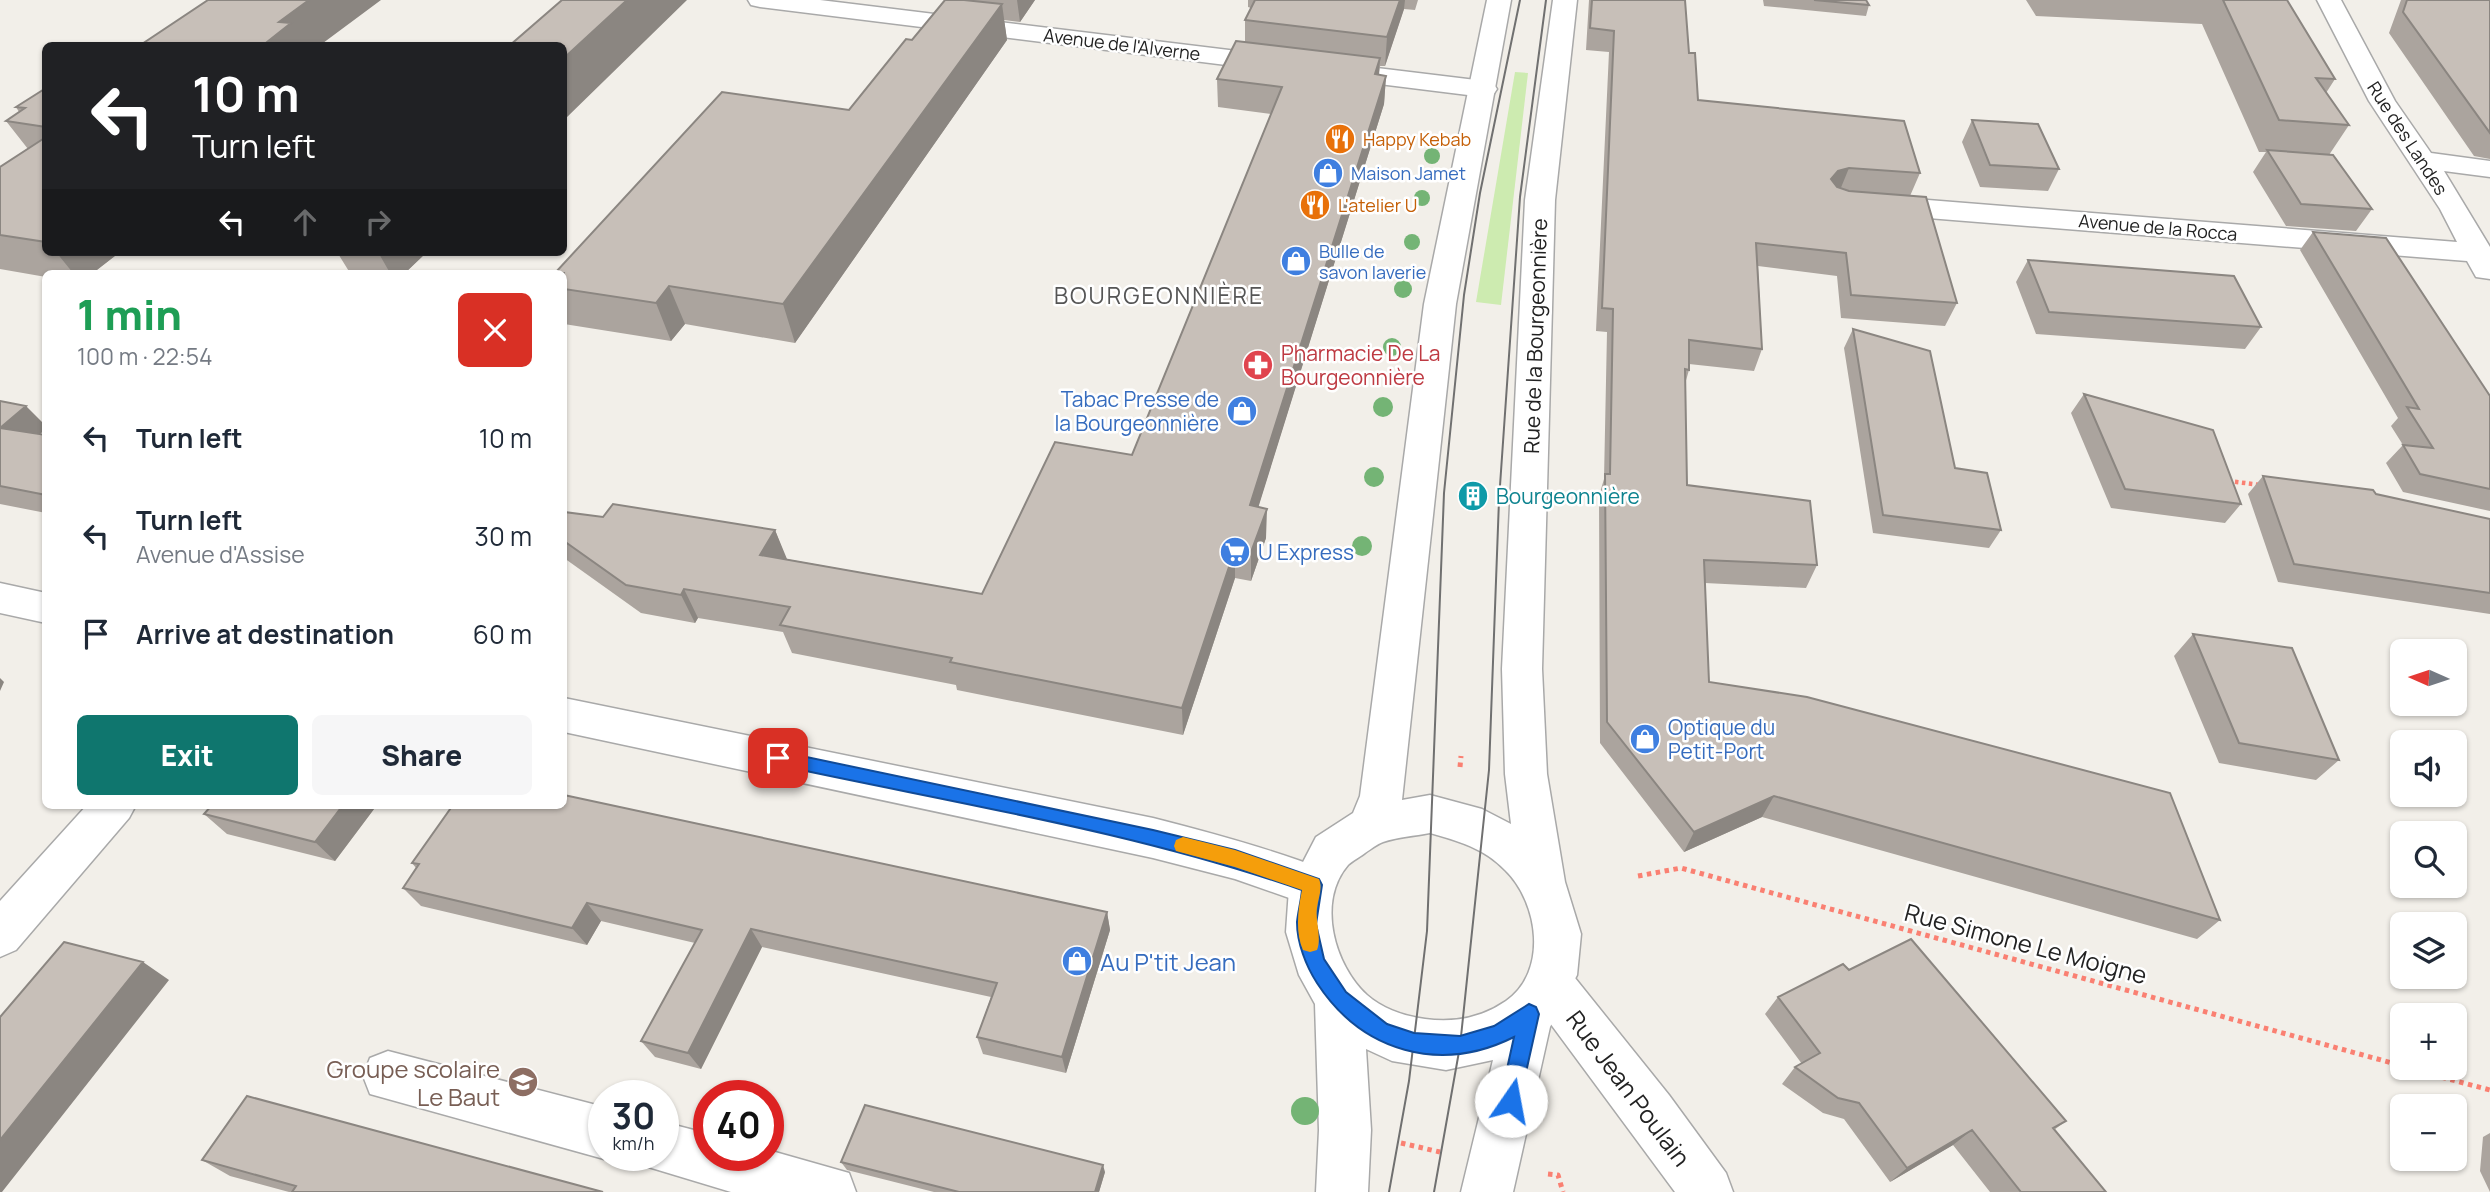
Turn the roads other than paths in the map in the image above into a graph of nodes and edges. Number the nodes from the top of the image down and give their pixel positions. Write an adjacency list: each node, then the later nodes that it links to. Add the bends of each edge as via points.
1 (760, 0): 5 (street, Avenue de l'Alverne)
2 (1499, 0): 5 (street)
3 (1565, 0): 15 (street, Rue de la Bourgeonnière, via 1540,200 1522,668 1526,774)
4 (2329, 0): 6 (street, Rue des Landes, via 2382,101)
5 (1484, 89): 14 (street, via 1440,304 1388,754 1382,796)
6 (2421, 160): 7 (street); 9 (street, Rue des Landes, via 2455,209)
7 (2490, 169)
8 (1854, 203): 9 (street, Avenue de la Rocca)
9 (2483, 264)
10 (0, 598): 11 (street)
11 (42, 607)
12 (567, 716): 16 (street, via 1153,838)
13 (110, 809): 17 (street)
14 (1369, 825): 15 (street, via 1417,814 1470,822 1506,842 1527,860); 16 (street, via 1334,849)
15 (1542, 882): 19 (street, via 1554,906 1559,932 1557,959)
16 (1312, 885): 18 (street, via 1307,924 1311,950)
17 (0, 935)
18 (1339, 999): 19 (street, via 1380,1031 1429,1046 1479,1042 1515,1026); 24 (street, via 1345,1092)
19 (1539, 999): 25 (street); 26 (street, Rue Jean Poulain, via 1635,1092)
20 (388, 1076): 21 (street)
21 (588, 1129)
22 (679, 1152): 23 (street)
23 (830, 1192)
24 (1342, 1192)
25 (1487, 1192)
26 (1707, 1192)

